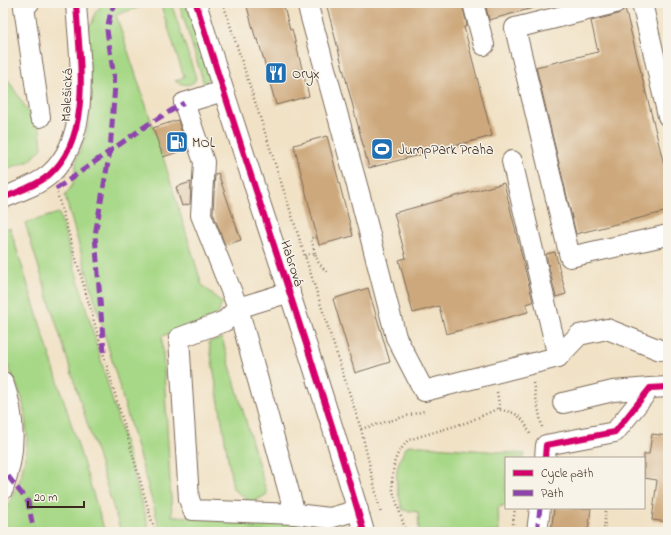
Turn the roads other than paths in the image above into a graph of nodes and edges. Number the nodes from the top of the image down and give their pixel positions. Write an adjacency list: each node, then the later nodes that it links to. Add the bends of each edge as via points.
1 (29, 3): 11 (street, via 24,7)
2 (76, 3): 13 (street, Malešická, via 79,113 71,145 50,174 37,183)
3 (196, 3): 9 (street, Habrová)
4 (307, 3): 18 (street, via 396,337 424,391)
5 (473, 3): 8 (street)
6 (615, 3): 14 (street, via 515,28 570,257)
7 (642, 3): 10 (street)
8 (484, 45)
9 (222, 91): 15 (street, Habrová); 16 (street, via 184,103 204,162 201,215)
10 (668, 116)
11 (40, 117)
12 (512, 161): 18 (street)
13 (3, 198)
14 (668, 235)
15 (290, 292): 16 (street); 25 (street, Habrová)
16 (238, 308): 26 (street); 26 (street, via 225,321 180,338 189,499 193,510)
17 (660, 350): 18 (street, via 607,329 579,335)
18 (558, 357)
19 (3, 382): 23 (street, via 12,415 13,437 12,456)
20 (659, 387): 21 (street, via 613,391); 22 (street, via 615,432)
21 (562, 403)
22 (541, 446)
23 (3, 489)
24 (540, 509): 28 (street)
25 (358, 510): 26 (street, via 330,518); 27 (street, Habrová)
26 (295, 514)
27 (364, 532)
28 (537, 532)

